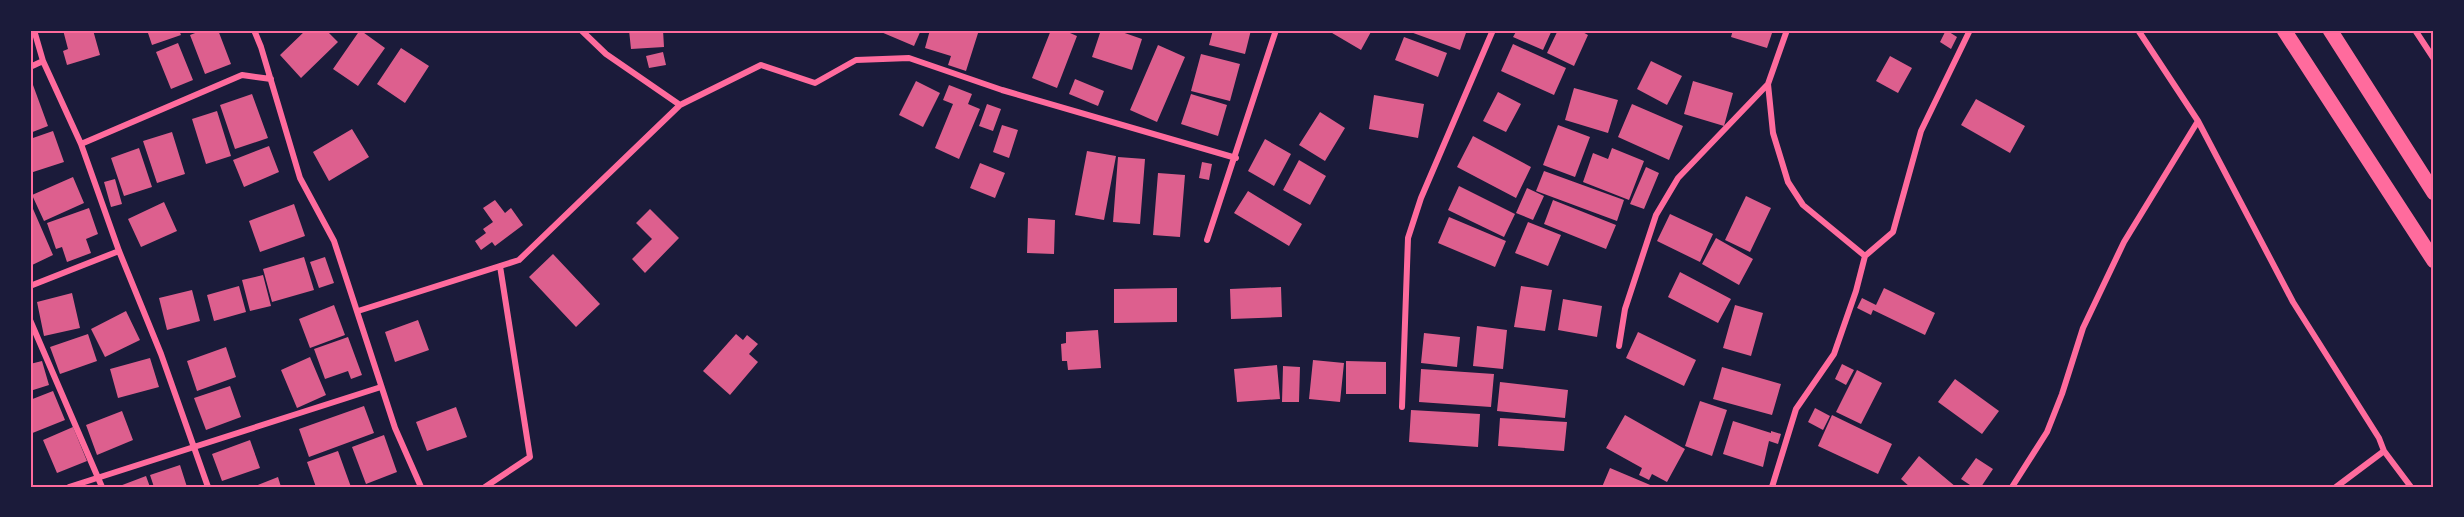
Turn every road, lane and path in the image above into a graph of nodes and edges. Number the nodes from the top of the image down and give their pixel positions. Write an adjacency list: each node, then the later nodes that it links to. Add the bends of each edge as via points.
1 (34, 30): 13 (street)
2 (254, 30): 15 (street)
3 (581, 30): 17 (street, via 606,54)
4 (1276, 30): 20 (street)
5 (1493, 30): 32 (street, via 1421,198 1408,238)
6 (1787, 30): 16 (street)
7 (1970, 30): 24 (street, via 1921,131 1893,232)
8 (2138, 30): 18 (street)
9 (2284, 30): 25 (highway)
10 (2330, 30): 21 (highway)
11 (2415, 30): 12 (street)
12 (2434, 59)
13 (43, 61): 14 (street); 19 (street)
14 (30, 67)
15 (271, 79): 19 (street, via 242,75); 28 (street, via 300,178 334,241)
16 (1768, 84): 24 (street, via 1773,133 1788,182 1803,205); 30 (street, via 1678,178 1656,215 1624,309)
17 (680, 105): 20 (street, via 761,65 815,83 856,60 909,58 1002,90); 26 (street, via 519,260)
18 (2198, 121): 34 (street, via 2293,302); 42 (street, via 2124,242 2083,328 2046,432)
19 (81, 144): 23 (street)
20 (1236, 158): 22 (street)
21 (2434, 193)
22 (1207, 240)
23 (119, 251): 27 (street); 33 (street)
24 (1865, 256): 41 (street, via 1834,354 1796,410)
25 (2434, 261)
26 (500, 266): 28 (street); 40 (street, via 530,457)
27 (30, 286)
28 (358, 311): 31 (street)
29 (30, 320): 35 (street)
30 (1619, 346)
31 (381, 387): 33 (street); 39 (street)
32 (1401, 407)
33 (194, 447): 35 (street); 38 (street)
34 (2384, 451): 43 (street); 44 (street)
35 (99, 476): 36 (street); 37 (street)
36 (69, 487)
37 (102, 487)
38 (208, 487)
39 (421, 487)
40 (485, 487)
41 (1772, 487)
42 (2012, 487)
43 (2336, 487)
44 (2411, 487)

